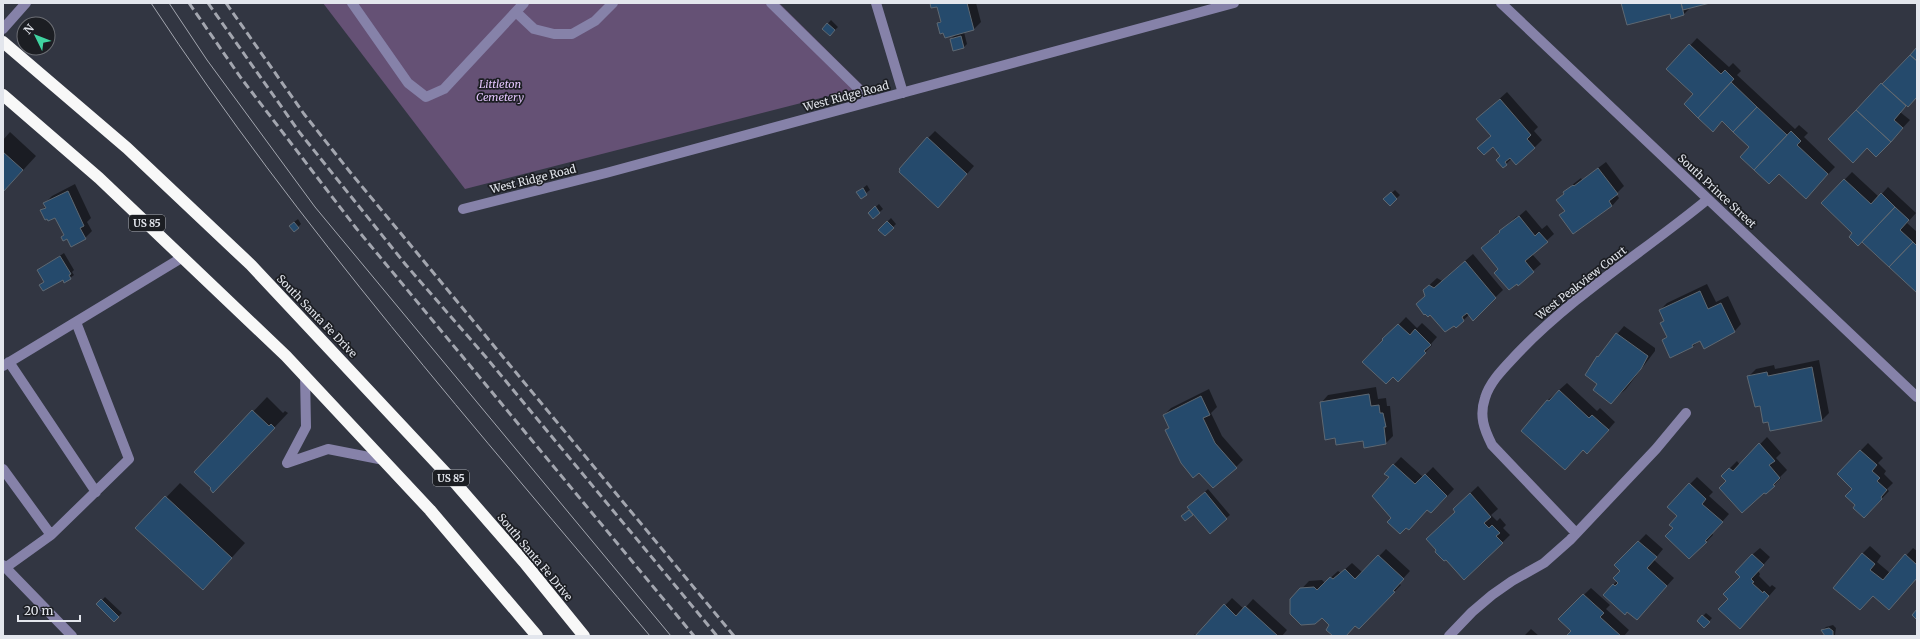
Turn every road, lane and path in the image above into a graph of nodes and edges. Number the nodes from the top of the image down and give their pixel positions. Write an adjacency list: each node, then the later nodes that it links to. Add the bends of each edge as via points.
1 (26, 3): 10 (street)
2 (352, 3): 9 (street, via 408,83 426,97 444,89)
3 (524, 3): 9 (street)
4 (613, 3): 9 (street, via 595,21 572,34 554,34 534,29)
5 (771, 3): 14 (street)
6 (876, 3): 12 (street)
7 (1234, 3): 12 (street, West Ridge Road)
8 (1501, 3): 15 (street, South Prince Street)
9 (516, 12)
10 (3, 29)
11 (3, 42): 31 (highway, South Santa Fe Drive / US 85, via 127,148 251,265 457,485)
12 (903, 93): 14 (street, West Ridge Road)
13 (3, 95): 17 (highway, US 85, via 99,178)
14 (871, 101): 16 (street, West Ridge Road)
15 (1708, 199): 21 (street, South Prince Street); 26 (street, West Peakview Court, via 1570,304 1532,338 1490,385 1482,410 1483,428 1492,444)
16 (463, 209)
17 (183, 257): 18 (street); 20 (highway, US 85)
18 (76, 322): 19 (street); 25 (street, via 129,459)
19 (6, 364): 25 (street)
20 (305, 375): 23 (highway, US 85); 23 (street, via 306,426 287,463 328,449)
21 (1917, 397)
22 (1686, 413): 26 (street, via 1656,449)
23 (384, 460): 30 (highway, US 85)
24 (3, 469): 27 (street)
25 (96, 492): 27 (street)
26 (1576, 533): 32 (street, via 1544,563 1492,595)
27 (51, 536): 28 (street)
28 (4, 566): 29 (street)
29 (72, 636)
30 (537, 636)
31 (584, 636)
32 (1449, 636)

